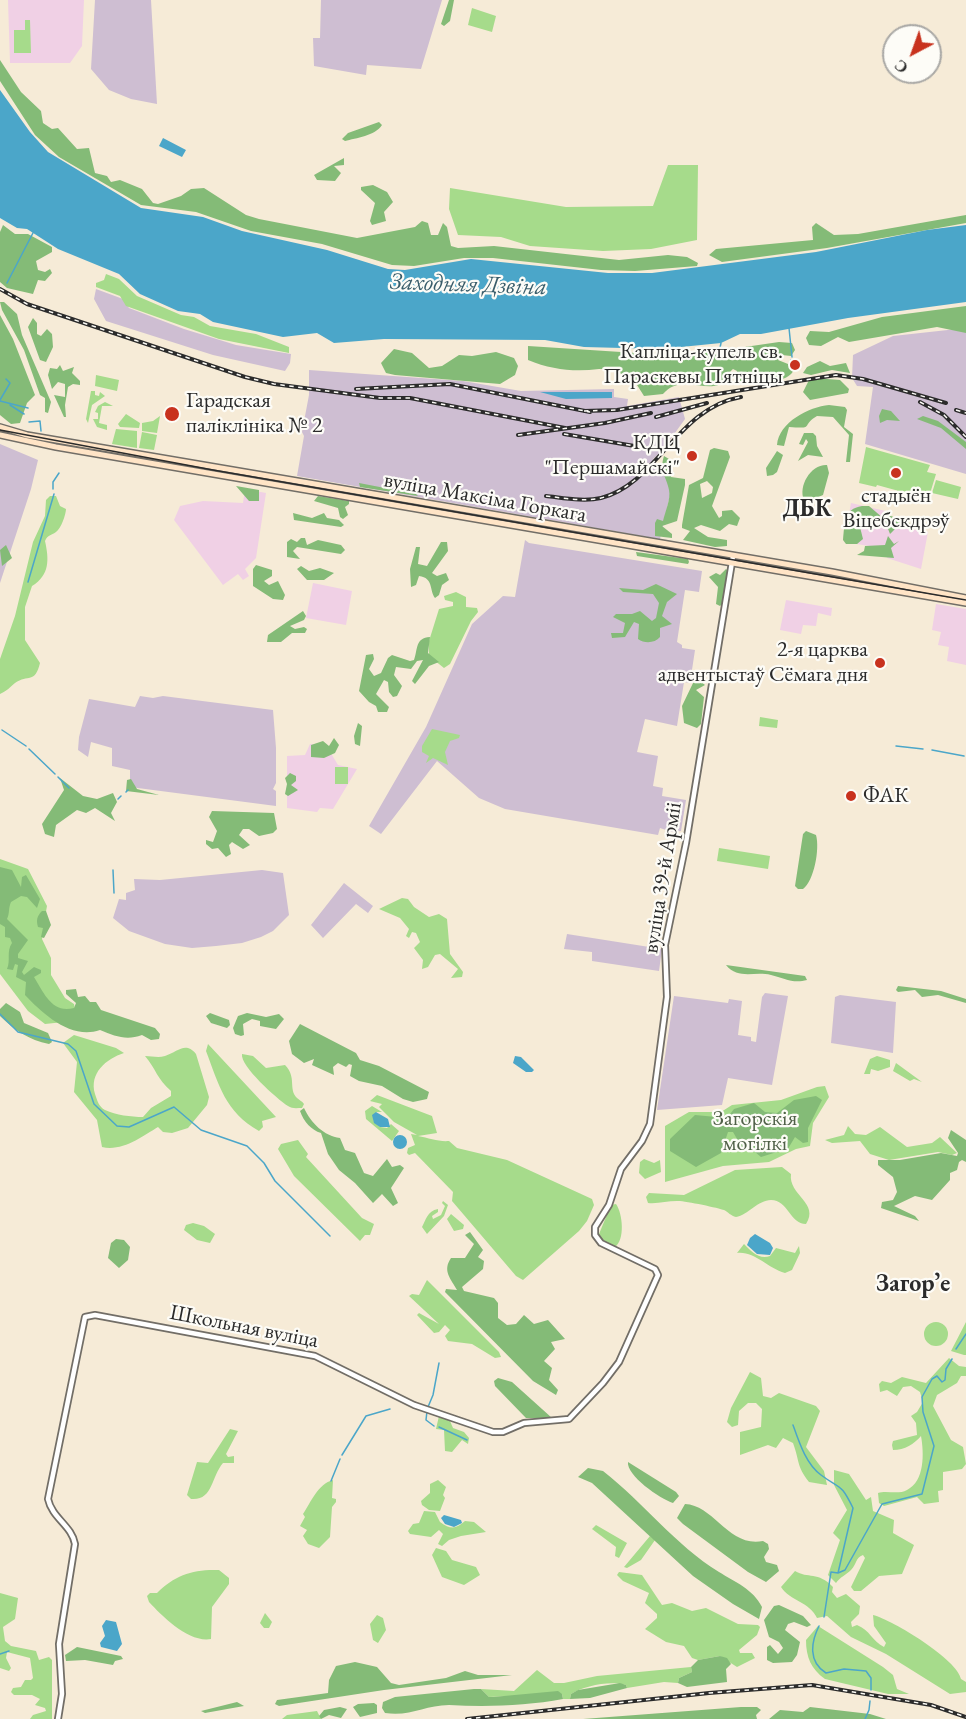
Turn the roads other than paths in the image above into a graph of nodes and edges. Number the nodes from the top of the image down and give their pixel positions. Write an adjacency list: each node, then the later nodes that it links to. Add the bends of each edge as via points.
1 (0, 428): 3 (main road, вуліца Максіма Горкага)
2 (0, 435): 3 (main road, вуліца Максіма Горкага)
3 (733, 559): 4 (main road, вуліца Максіма Горкага); 5 (main road, вуліца Максіма Горкага); 6 (street, вуліца 39-й Арміі, via 666,945 667,997 650,1124 621,1168 609,1205 595,1227 601,1243)
4 (966, 598)
5 (966, 603)
6 (655, 1269): 7 (street, Школьная вуліца, via 658,1281 619,1362 603,1383 569,1419 524,1423 503,1432 414,1405 315,1356 95,1315 85,1317 48,1499 54,1515 75,1544 59,1644 62,1694)
7 (58, 1719)

